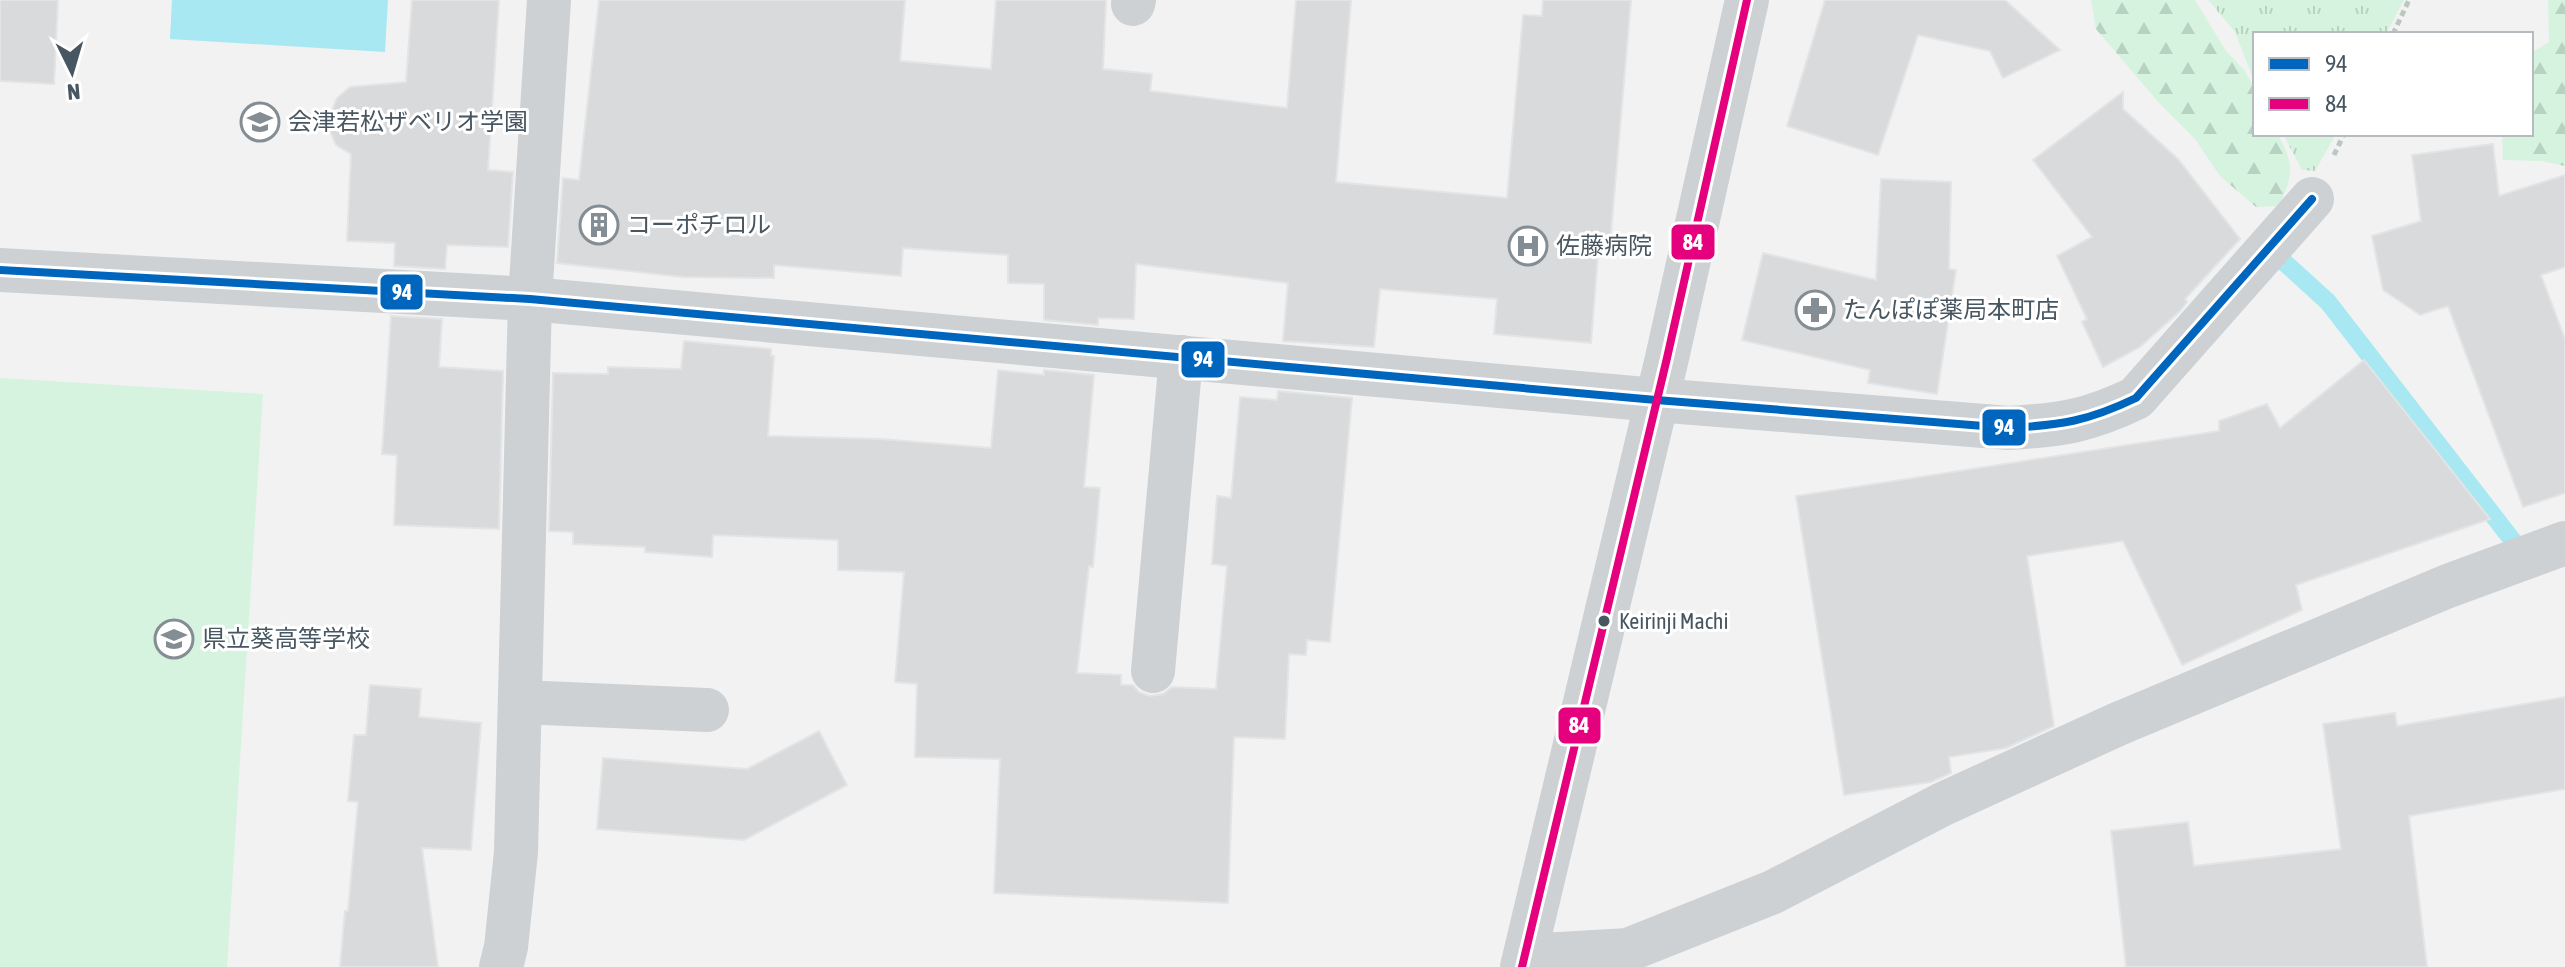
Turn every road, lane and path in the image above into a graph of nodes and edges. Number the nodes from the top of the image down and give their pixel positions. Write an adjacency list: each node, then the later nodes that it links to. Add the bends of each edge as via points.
1 (549, 0): 7 (street)
2 (1747, 0): 9 (street)
3 (2409, 0): 4 (path)
4 (2394, 32)
5 (2312, 199): 9 (street, via 2136,398 2104,414 2060,426 2009,428)
6 (0, 270): 7 (street)
7 (530, 299): 8 (street); 12 (street)
8 (1181, 357): 9 (street); 11 (street)
9 (1656, 400): 14 (street)
10 (2565, 543): 14 (street, via 2448,586 2118,724 1744,904 1628,950)
11 (1153, 671)
12 (520, 702): 13 (street); 15 (street, via 516,852)
13 (707, 710)
14 (1523, 961)
15 (501, 967)

